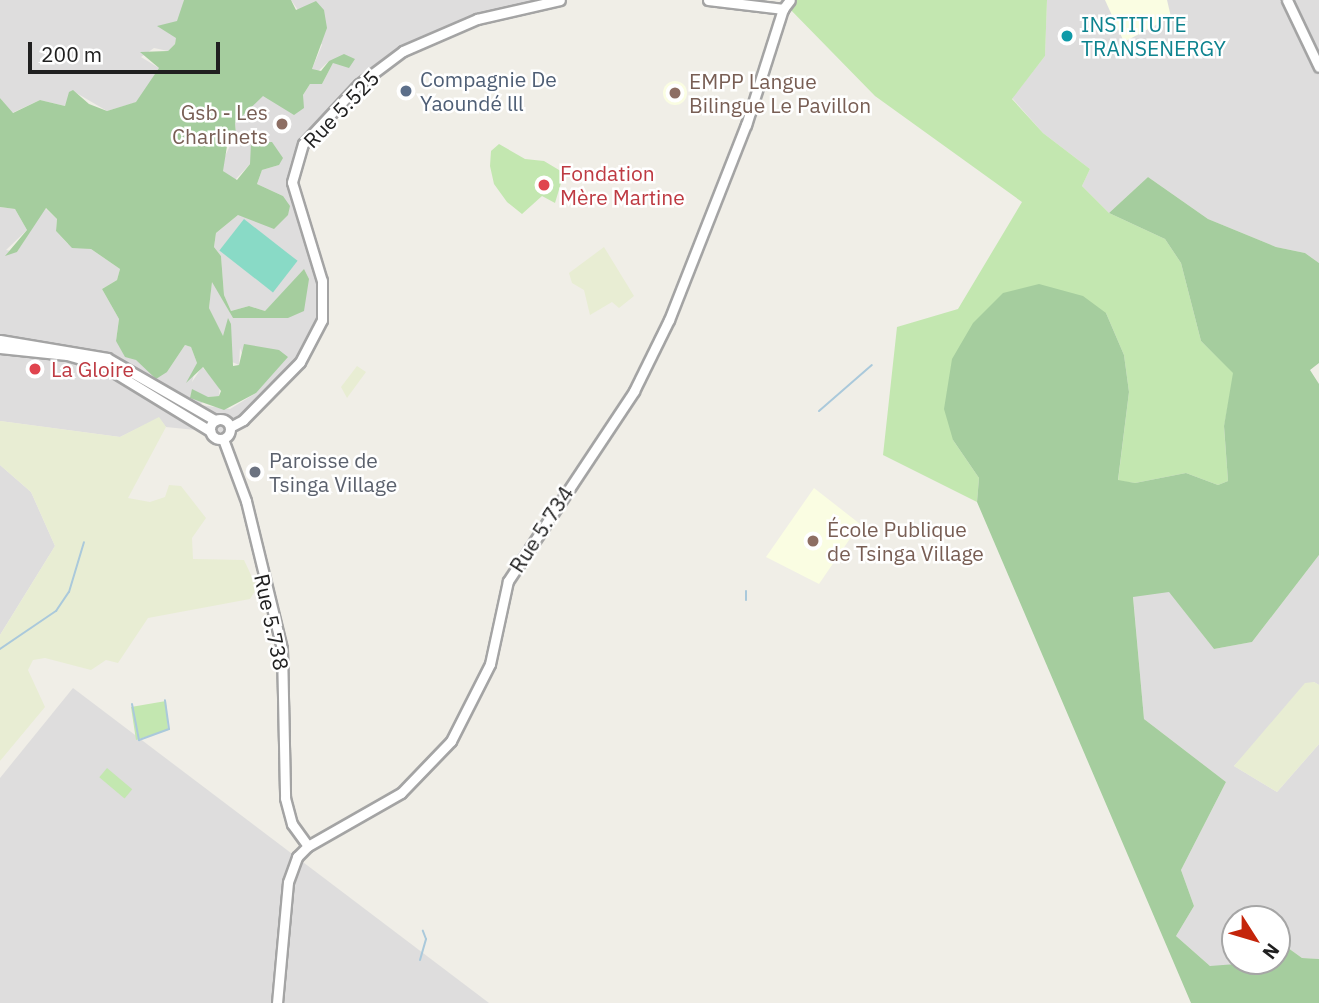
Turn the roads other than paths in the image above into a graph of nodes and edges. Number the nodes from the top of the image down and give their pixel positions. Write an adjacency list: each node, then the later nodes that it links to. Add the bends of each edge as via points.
1 (560, 0): 10 (street, Rue 5.525, via 477,19 403,51 359,84 303,144 292,183 322,281 322,320 300,362 243,420)
2 (708, 0): 5 (street)
3 (790, 0): 5 (street)
4 (1287, 0): 6 (street)
5 (783, 9): 13 (street, Rue 5.734, via 746,125 669,320 634,391 508,581 490,664 450,741 401,793)
6 (1319, 67)
7 (0, 340): 9 (street, via 107,358)
8 (0, 348): 11 (street, via 67,355 102,365)
9 (215, 420): 10 (street, via 225,420); 11 (street)
10 (230, 427): 12 (street)
11 (210, 431): 12 (street)
12 (223, 439): 13 (street, Rue 5.738, via 246,501 282,649 285,798 292,824)
13 (308, 846): 14 (street, Rue 5.734, via 297,857 288,882)
14 (277, 1003)

